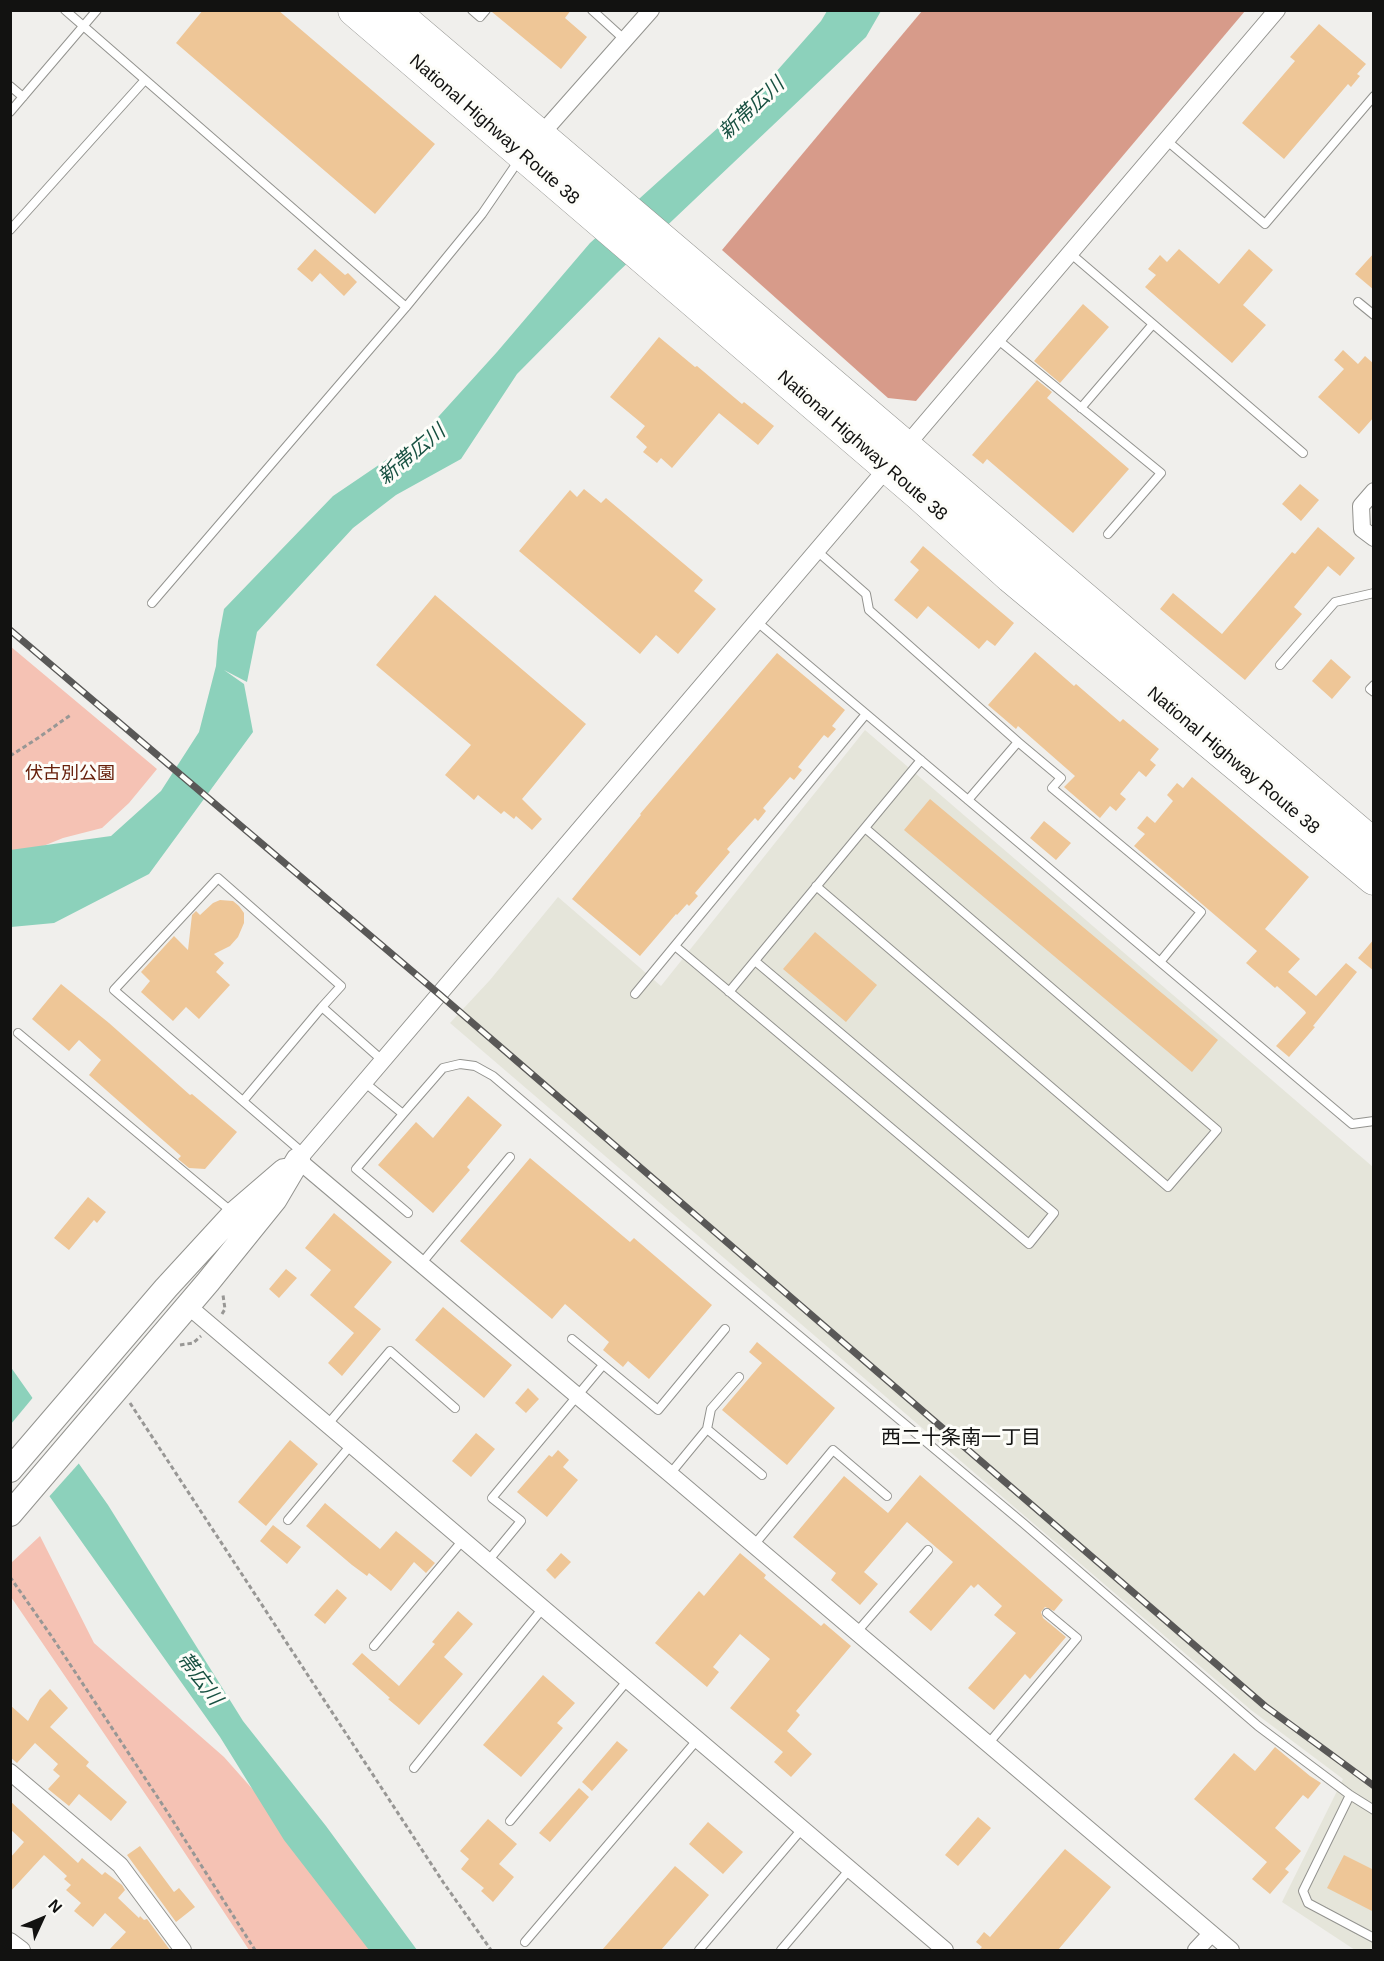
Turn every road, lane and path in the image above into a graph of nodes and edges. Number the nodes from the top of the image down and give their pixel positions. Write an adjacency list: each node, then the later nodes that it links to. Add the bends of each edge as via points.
1 (65, 10): 10 (lane)
2 (97, 10): 10 (lane)
3 (354, 10): 18 (highway, National Highway Route 38)
4 (392, 10): 18 (highway, National Highway Route 38)
5 (472, 10): 6 (lane, via 480,17)
6 (486, 10)
7 (591, 10): 11 (lane)
8 (651, 10): 11 (street)
9 (1277, 10): 17 (street)
10 (83, 26): 12 (lane); 15 (lane)
11 (625, 40): 18 (street)
12 (144, 81): 19 (lane); 22 (lane)
13 (10, 86): 15 (lane)
14 (1374, 96): 17 (lane, via 1265,224)
15 (23, 97): 16 (lane)
16 (10, 112)
17 (1166, 140): 20 (street)
18 (531, 146): 22 (lane); 28 (highway, National Highway Route 38)
19 (10, 230)
20 (1070, 253): 24 (lane); 25 (street)
21 (1358, 302): 23 (lane)
22 (406, 307): 34 (lane)
23 (1374, 315)
24 (1153, 324): 26 (lane); 27 (lane)
25 (997, 339): 26 (lane); 28 (street)
26 (1082, 408): 30 (lane, via 1161,473)
27 (1303, 453)
28 (896, 458): 32 (street); 46 (highway, National Highway Route 38); 47 (highway, National Highway Route 38, via 1020,584)
29 (1374, 491): 31 (street, via 1361,506 1362,528)
30 (1108, 534)
31 (1374, 538)
32 (817, 551): 35 (street); 41 (lane, via 866,594 869,610)
33 (1374, 592): 36 (lane, via 1335,602)
34 (152, 603)
35 (756, 621): 40 (lane); 56 (street)
36 (1280, 665)
37 (1374, 686): 38 (lane, via 1370,689)
38 (1374, 692)
39 (72, 714): 42 (path)
40 (866, 714): 43 (lane); 49 (lane)
41 (1018, 742): 44 (lane); 51 (lane, via 1061,778 1052,788 1201,912)
42 (10, 756)
43 (921, 760): 44 (lane); 45 (lane)
44 (968, 800): 51 (lane)
45 (865, 828): 48 (lane); 48 (lane, via 1217,1130 1168,1187)
46 (1374, 845)
47 (1374, 879)
48 (816, 886): 50 (lane)
49 (675, 946): 52 (lane); 53 (lane)
50 (755, 961): 52 (lane); 52 (lane, via 1054,1213 1029,1244)
51 (1160, 962): 60 (lane, via 1352,1124)
52 (729, 992)
53 (635, 994)
54 (322, 1007): 56 (lane); 58 (lane); 58 (lane, via 340,986 218,878 114,990)
55 (18, 1033): 64 (lane)
56 (382, 1060): 57 (street)
57 (364, 1082): 59 (lane); 61 (street)
58 (243, 1101): 61 (lane)
59 (403, 1114): 63 (lane, via 356,1169); 100 (lane, via 443,1068 475,1066 493,1076 1258,1726)
60 (1374, 1121)
61 (300, 1157): 64 (street); 65 (street); 67 (street, via 275,1199)
62 (510, 1157): 65 (lane)
63 (408, 1213)
64 (234, 1214): 66 (street)
65 (421, 1264): 74 (street)
66 (166, 1288): 67 (street); 80 (street)
67 (188, 1306): 68 (street); 84 (street)
68 (211, 1326): 71 (path, via 193,1343); 77 (street)
69 (725, 1329): 72 (lane, via 658,1410)
70 (572, 1340): 72 (lane)
71 (175, 1346)
72 (603, 1365): 74 (lane)
73 (739, 1377): 78 (lane, via 711,1409)
74 (577, 1395): 81 (street); 89 (lane, via 492,1498 521,1521)
75 (129, 1402): 112 (path)
76 (455, 1408): 77 (lane, via 390,1351)
77 (328, 1425): 79 (street)
78 (707, 1429): 81 (lane); 82 (lane)
79 (351, 1445): 85 (lane); 86 (street)
80 (10, 1470)
81 (670, 1473): 87 (street)
82 (762, 1475)
83 (887, 1496): 87 (lane, via 833,1450)
84 (16, 1507)
85 (288, 1520)
86 (463, 1540): 89 (street); 94 (lane)
87 (754, 1545): 93 (street)
88 (928, 1550): 93 (lane)
89 (488, 1561): 91 (street)
90 (10, 1577): 111 (path)
91 (543, 1608): 95 (street); 98 (lane)
92 (1047, 1613): 97 (lane, via 1077,1638)
93 (856, 1633): 97 (street)
94 (374, 1646)
95 (628, 1680): 96 (street); 102 (lane)
96 (698, 1739): 103 (street); 108 (lane)
97 (988, 1744): 105 (street)
98 (414, 1768)
99 (10, 1772): 110 (street, via 120,1864)
100 (1350, 1795): 101 (lane); 106 (lane, via 1303,1891 1308,1903)
101 (1374, 1810)
102 (510, 1821)
103 (802, 1828): 104 (street); 113 (lane)
104 (849, 1869): 114 (lane); 115 (street)
105 (1211, 1934): 116 (street); 117 (street)
106 (1374, 1938)
107 (10, 1941): 109 (street)
108 (525, 1942)
109 (22, 1950)
110 (183, 1950)
111 (255, 1950)
112 (491, 1950)
113 (699, 1950)
114 (781, 1950)
115 (945, 1950)
116 (1196, 1950)
117 (1231, 1950)

